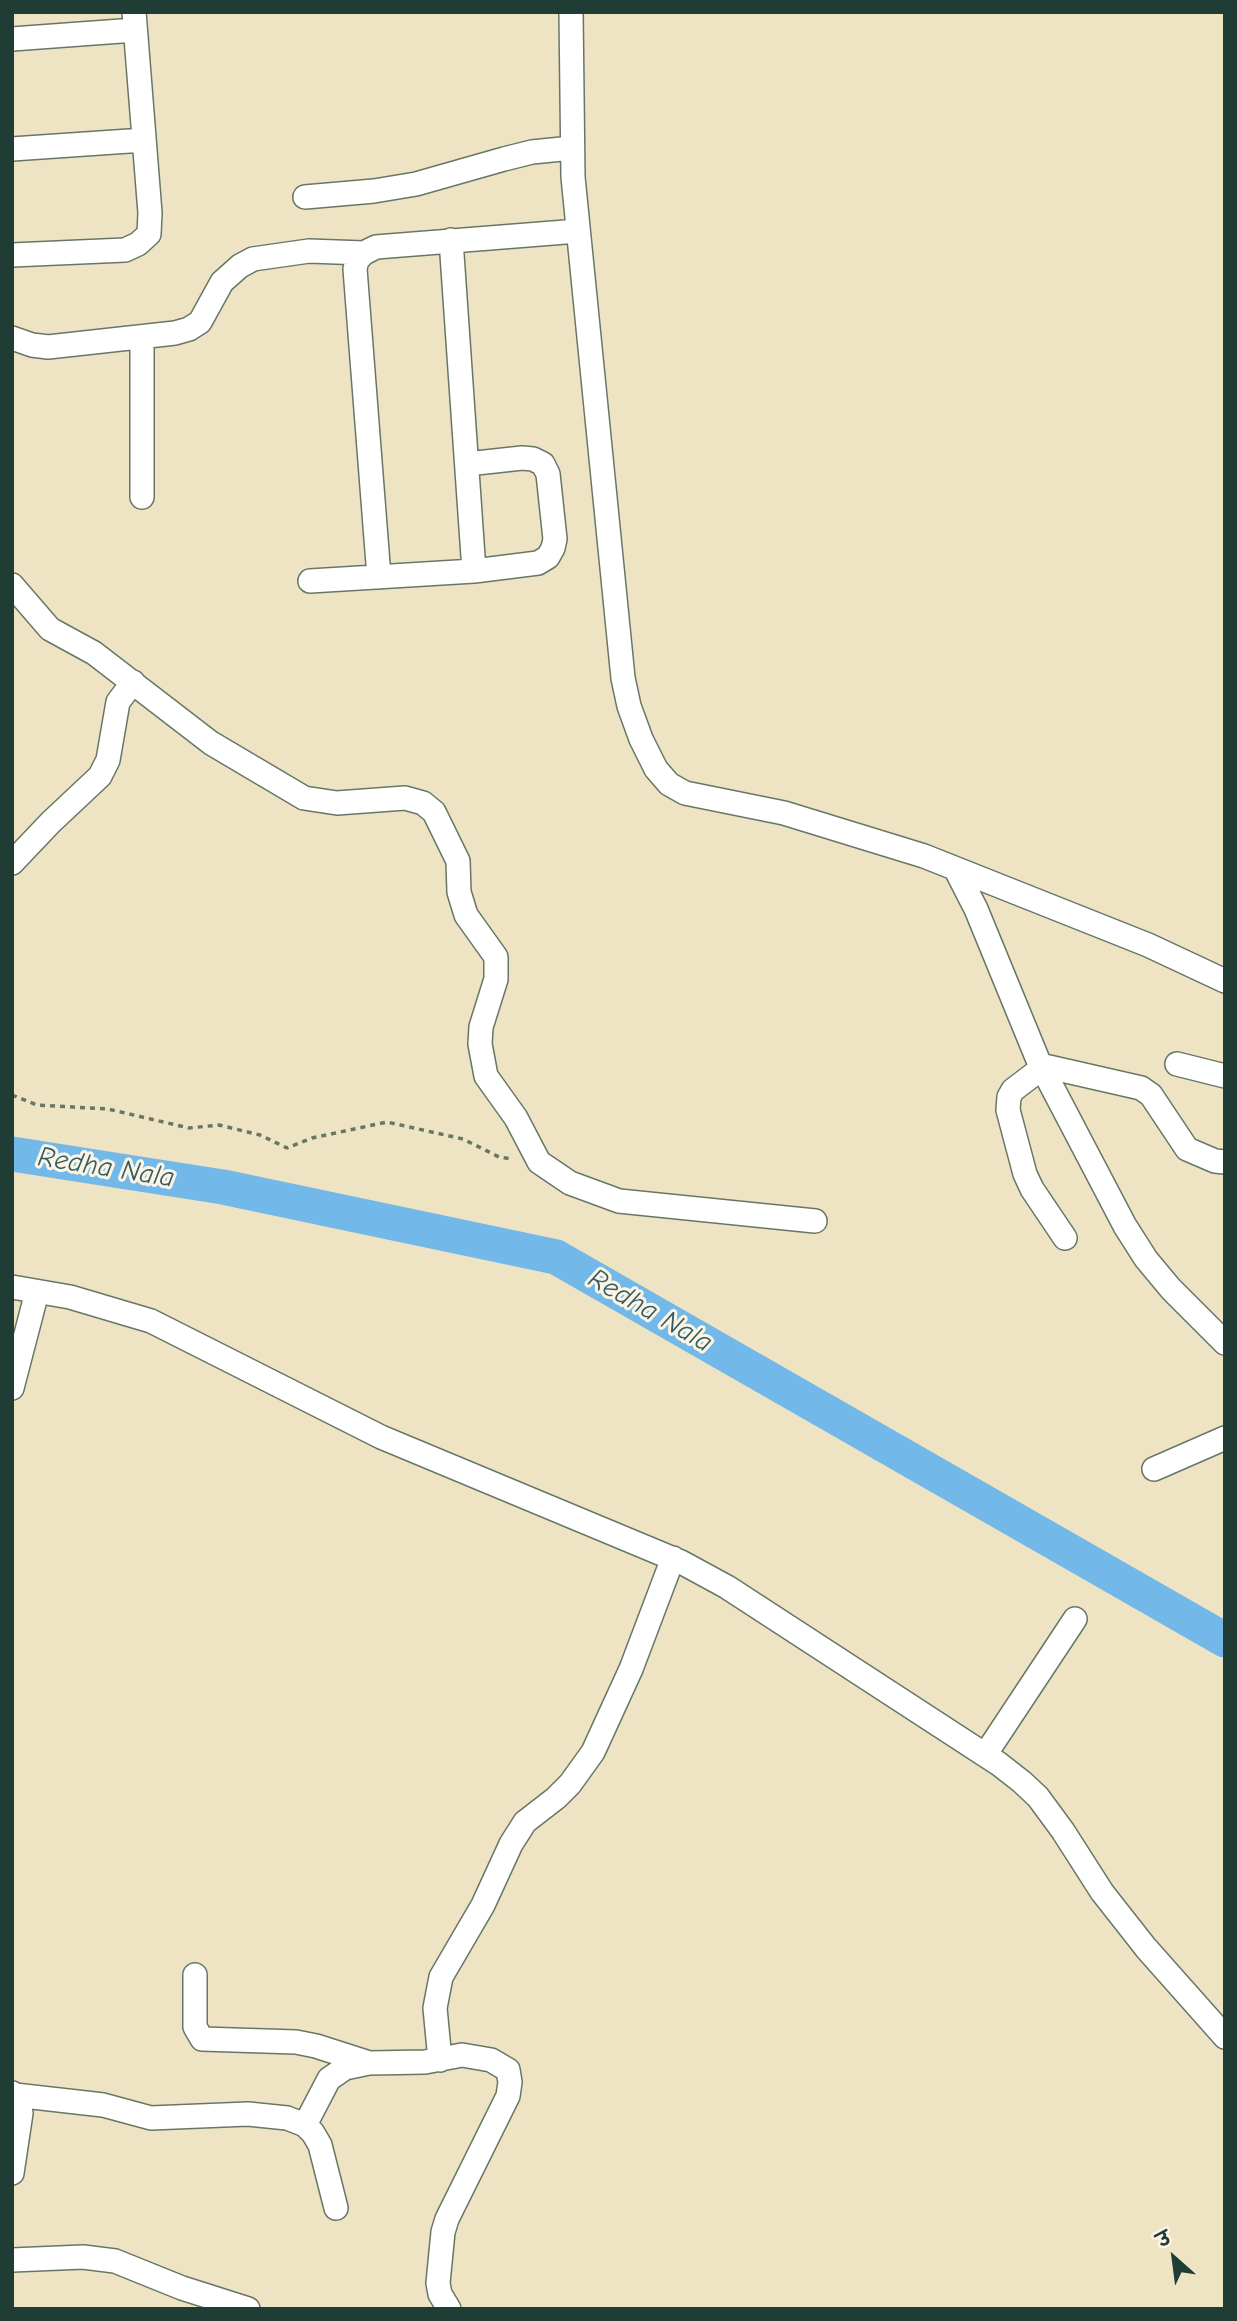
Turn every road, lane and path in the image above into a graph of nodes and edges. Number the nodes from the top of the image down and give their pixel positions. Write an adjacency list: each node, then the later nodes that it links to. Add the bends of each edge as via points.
1 (571, 12): 5 (street)
2 (134, 21): 3 (street); 4 (street)
3 (12, 39)
4 (144, 140): 6 (street); 11 (street, via 149,234 138,244 125,250)
5 (572, 148): 7 (street, via 522,154 416,184); 8 (street)
6 (12, 149)
7 (305, 197)
8 (578, 231): 9 (street); 22 (street, via 623,678 629,706 656,769 685,793 784,813)
9 (451, 240): 10 (street, via 376,247); 14 (street)
10 (364, 253): 12 (street, via 309,251 253,259 222,282 200,322 176,333); 17 (street, via 355,269)
11 (12, 255)
12 (142, 337): 13 (street, via 48,347); 15 (street)
13 (12, 338)
14 (467, 464): 16 (street); 16 (street, via 522,458 543,464 555,539 548,557 538,563)
15 (142, 497)
16 (474, 572): 17 (street)
17 (379, 577): 18 (street)
18 (310, 580)
19 (12, 585): 20 (street, via 50,629)
20 (133, 682): 21 (street, via 118,702 108,760 100,776); 29 (street, via 211,743 304,798 337,803 405,798 423,803 433,812 458,861 459,892 466,915 496,957 496,979 481,1027 486,1076 516,1118)
21 (12, 863)
22 (956, 870): 23 (street, via 1148,945); 25 (street)
23 (1225, 981)
24 (1178, 1064): 26 (street)
25 (1041, 1067): 28 (street, via 1141,1088 1151,1095 1187,1149); 31 (street, via 1013,1090 1009,1110 1025,1174); 34 (street, via 1146,1259)
26 (1225, 1076)
27 (12, 1095): 29 (path, via 37,1105 108,1108 189,1128 219,1125 260,1135 287,1148 387,1122 463,1139 499,1157)
28 (1225, 1162)
29 (538, 1163): 30 (street, via 570,1183 619,1201)
30 (815, 1221)
31 (1065, 1238)
32 (12, 1287): 33 (street)
33 (37, 1292): 35 (street); 38 (street, via 151,1321 382,1437)
34 (1225, 1343)
35 (12, 1388)
36 (1225, 1438): 37 (street)
37 (1154, 1469)
38 (673, 1558): 40 (street, via 727,1587); 43 (street, via 593,1752 570,1784 525,1822 441,1977 435,2008)
39 (1075, 1619): 40 (street)
40 (985, 1755): 42 (street, via 1038,1797 1102,1892)
41 (195, 1975): 44 (street, via 195,2027 202,2039 296,2042)
42 (1225, 2037)
43 (440, 2060): 44 (street); 51 (street, via 461,2055 491,2060 508,2070 510,2082 508,2096 443,2232 438,2283)
44 (369, 2063): 46 (street, via 336,2073)
45 (14, 2094): 46 (street, via 103,2105 151,2118 248,2113); 47 (street, via 21,2113)
46 (305, 2125): 48 (street, via 320,2145)
47 (12, 2173)
48 (336, 2208)
49 (12, 2260): 50 (street, via 83,2257 115,2262)
50 (248, 2309)
51 (449, 2309)

